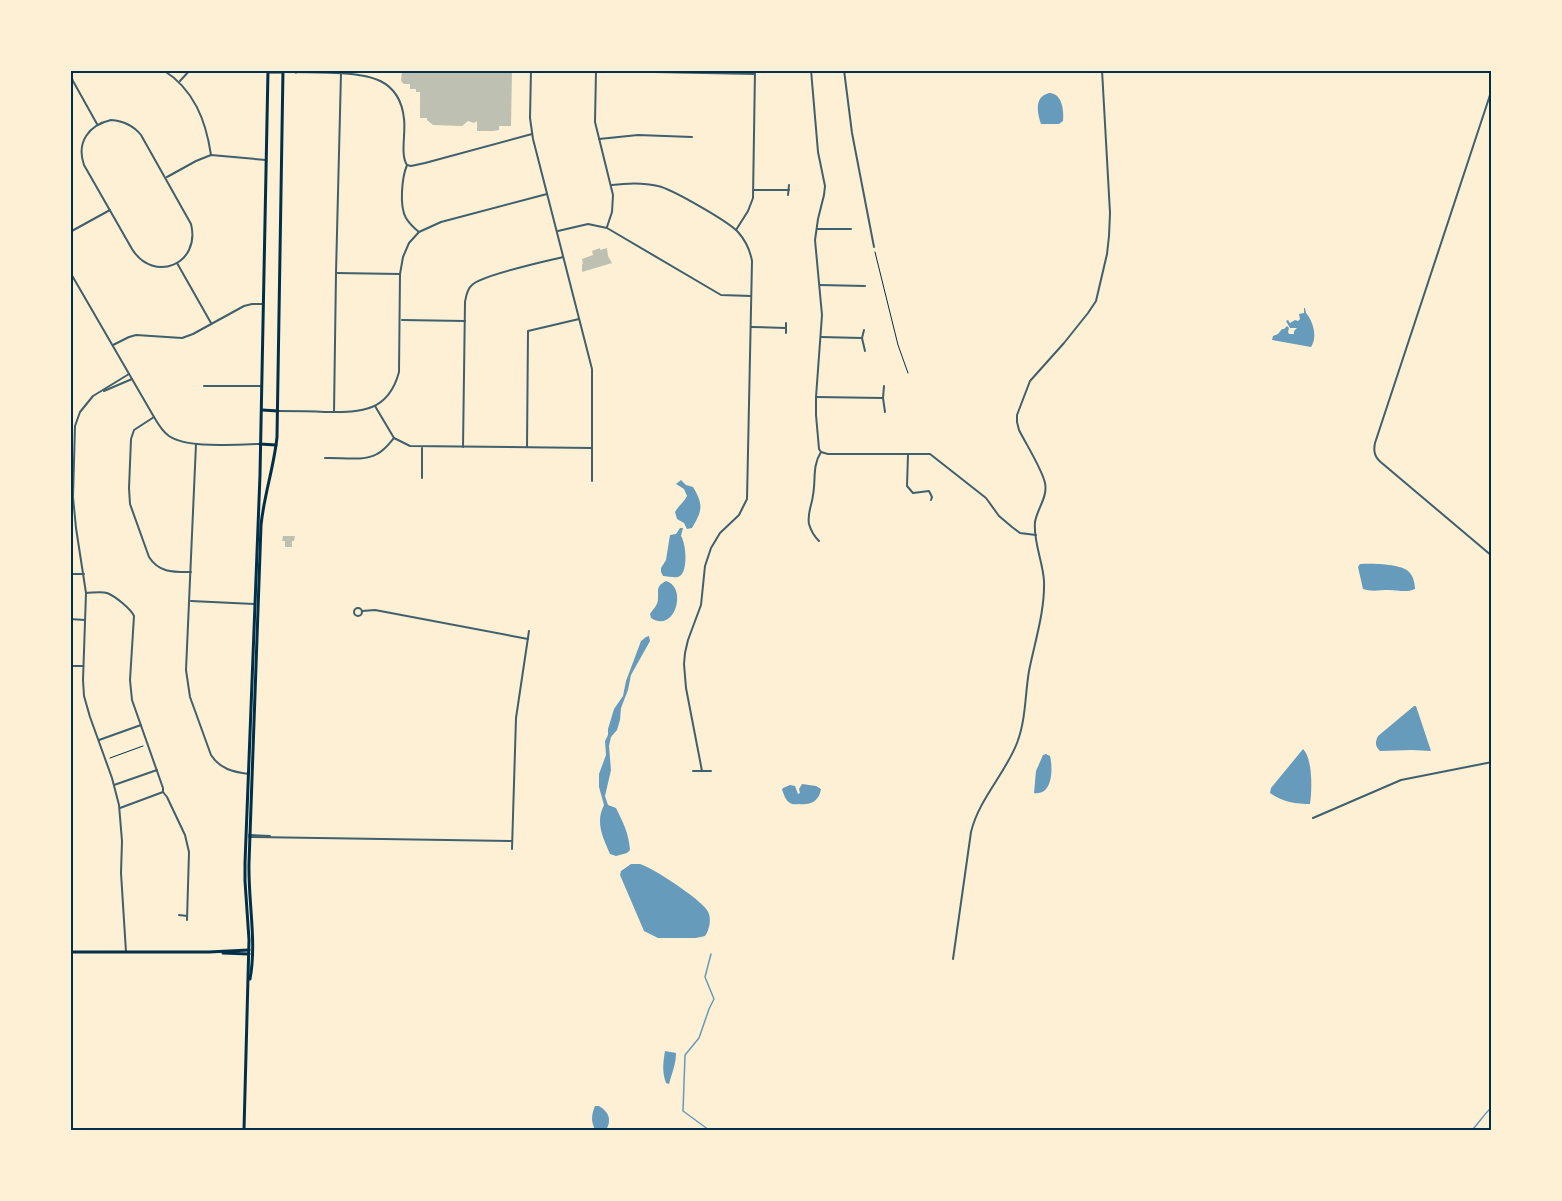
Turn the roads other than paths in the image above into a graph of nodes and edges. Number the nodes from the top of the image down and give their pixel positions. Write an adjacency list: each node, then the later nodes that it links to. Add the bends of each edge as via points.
1 (163, 70): 16 (street)
2 (190, 70): 16 (street)
3 (531, 70): 19 (street)
4 (552, 70): 11 (street)
5 (811, 70): 34 (street, via 825,186)
6 (844, 70): 40 (street)
7 (1102, 70): 94 (street, via 1110,213 1099,290 1088,314 1030,381 1017,415 1019,430 1045,484 1035,521)
8 (268, 71): 9 (main road); 23 (main road)
9 (283, 71): 10 (street); 73 (main road)
10 (295, 71): 12 (street)
11 (596, 71): 14 (street); 21 (street, via 595,122)
12 (340, 72): 13 (street); 44 (street)
13 (360, 72): 24 (street, via 385,84 398,99 405,120)
14 (755, 72): 28 (street)
15 (70, 74): 18 (street)
16 (179, 82): 22 (street, via 200,112)
17 (1491, 89): 96 (street, via 1373,450 1383,464)
18 (97, 124): 25 (street, via 111,120 131,125); 32 (street, via 84,142 82,159)
19 (532, 134): 24 (street); 30 (street)
20 (692, 137): 21 (street, via 638,135)
21 (599, 139): 26 (street)
22 (211, 155): 23 (street); 25 (street)
23 (266, 160): 49 (main road)
24 (407, 165): 39 (street, via 403,173 403,211)
25 (166, 177): 42 (street, via 193,231 192,244)
26 (612, 185): 33 (street, via 614,203); 35 (street, via 659,186)
27 (789, 185): 29 (street)
28 (753, 190): 29 (street); 35 (street, via 752,204)
29 (789, 190): 31 (street)
30 (547, 195): 37 (street); 39 (street, via 441,222)
31 (788, 195)
32 (110, 210): 38 (street); 42 (street, via 143,261 160,267)
33 (607, 228): 37 (street, via 588,224); 48 (street, via 721,295)
34 (817, 229): 36 (street); 46 (street, via 814,240)
35 (736, 230): 48 (street, via 750,255)
36 (851, 230)
37 (556, 231): 41 (street)
38 (70, 232)
39 (419, 232): 45 (street, via 409,243)
40 (874, 247)
41 (563, 257): 50 (street); 52 (street, via 477,280 466,296)
42 (177, 263): 54 (street)
43 (70, 272): 61 (street)
44 (336, 273): 45 (street); 74 (street)
45 (400, 274): 51 (street)
46 (818, 285): 47 (street); 59 (street)
47 (865, 286)
48 (752, 296): 55 (street)
49 (263, 303): 54 (street, via 244,306); 66 (main road)
50 (579, 319): 84 (street, via 528,331); 85 (street, via 592,369)
51 (400, 320): 52 (street); 71 (street, via 397,379 388,395)
52 (465, 321): 83 (street)
53 (786, 323): 56 (street)
54 (212, 324): 61 (street, via 182,338 136,335)
55 (751, 327): 56 (street); 115 (street, via 747,499 739,515 711,548 701,605 685,653 686,688)
56 (786, 328): 58 (street)
57 (864, 330): 60 (street)
58 (786, 333)
59 (821, 337): 60 (street); 69 (street)
60 (862, 338): 62 (street)
61 (113, 345): 63 (street)
62 (865, 351)
63 (129, 374): 64 (street); 68 (street)
64 (132, 379): 68 (street); 76 (street)
65 (204, 386): 66 (street)
66 (261, 386): 72 (main road)
67 (884, 386): 70 (street)
68 (98, 393): 77 (street, via 80,412)
69 (816, 397): 70 (street); 86 (street)
70 (883, 398): 75 (street)
71 (375, 406): 74 (street, via 357,412); 78 (street)
72 (261, 410): 73 (main road); 80 (main road)
73 (278, 411): 74 (street); 81 (main road)
74 (334, 412)
75 (885, 412)
76 (154, 417): 79 (street, via 169,436); 97 (street, via 132,434 130,504 153,564 165,571)
77 (72, 435): 90 (street)
78 (394, 438): 82 (street, via 405,445); 88 (street, via 374,456)
79 (196, 444): 80 (street); 97 (street)
80 (260, 444): 81 (main road); 102 (main road)
81 (276, 445): 102 (main road, via 262,513)
82 (422, 446): 83 (street); 89 (street)
83 (463, 447): 84 (street)
84 (527, 448): 85 (street)
85 (592, 448): 91 (street)
86 (821, 452): 87 (street); 95 (street, via 809,510 810,528)
87 (908, 455): 92 (street, via 907,486 913,493 929,491); 94 (street, via 930,454 986,498 1011,527)
88 (325, 458)
89 (422, 478)
90 (72, 481): 93 (street)
91 (592, 481)
92 (931, 500)
93 (74, 528): 99 (street)
94 (1036, 535): 129 (street, via 1044,586 1021,730 1011,756 973,822)
95 (819, 541)
96 (1491, 556)
97 (191, 572): 101 (street)
98 (70, 574): 99 (street)
99 (84, 574): 100 (street)
100 (86, 593): 105 (street); 110 (street, via 106,593 133,614 130,688)
101 (190, 601): 102 (street); 117 (street, via 186,670 190,697 215,761 228,770)
102 (256, 604): 117 (main road)
103 (362, 611): 107 (street, via 375,610)
104 (70, 619): 105 (street)
105 (85, 620): 109 (street)
106 (529, 631): 107 (street)
107 (528, 639): 123 (street, via 516,718)
108 (70, 666): 109 (street)
109 (83, 666): 111 (street, via 84,696)
110 (141, 725): 111 (street); 113 (street)
111 (99, 740): 118 (street)
112 (1491, 762): 121 (street, via 1401,780)
113 (157, 770): 118 (street); 119 (street)
114 (693, 771): 115 (street)
115 (702, 771): 116 (street)
116 (711, 771)
117 (250, 774): 122 (main road)
118 (114, 785): 120 (street)
119 (163, 792): 120 (street); 125 (street, via 189,847 187,918)
120 (120, 808): 127 (street)
121 (1313, 818)
122 (248, 836): 123 (street); 128 (main road, via 245,881)
123 (512, 841): 124 (street)
124 (512, 849)
125 (179, 915)
126 (70, 952): 127 (main road)
127 (126, 952): 128 (main road)
128 (250, 952): 130 (main road)
129 (953, 959)
130 (244, 1131)

